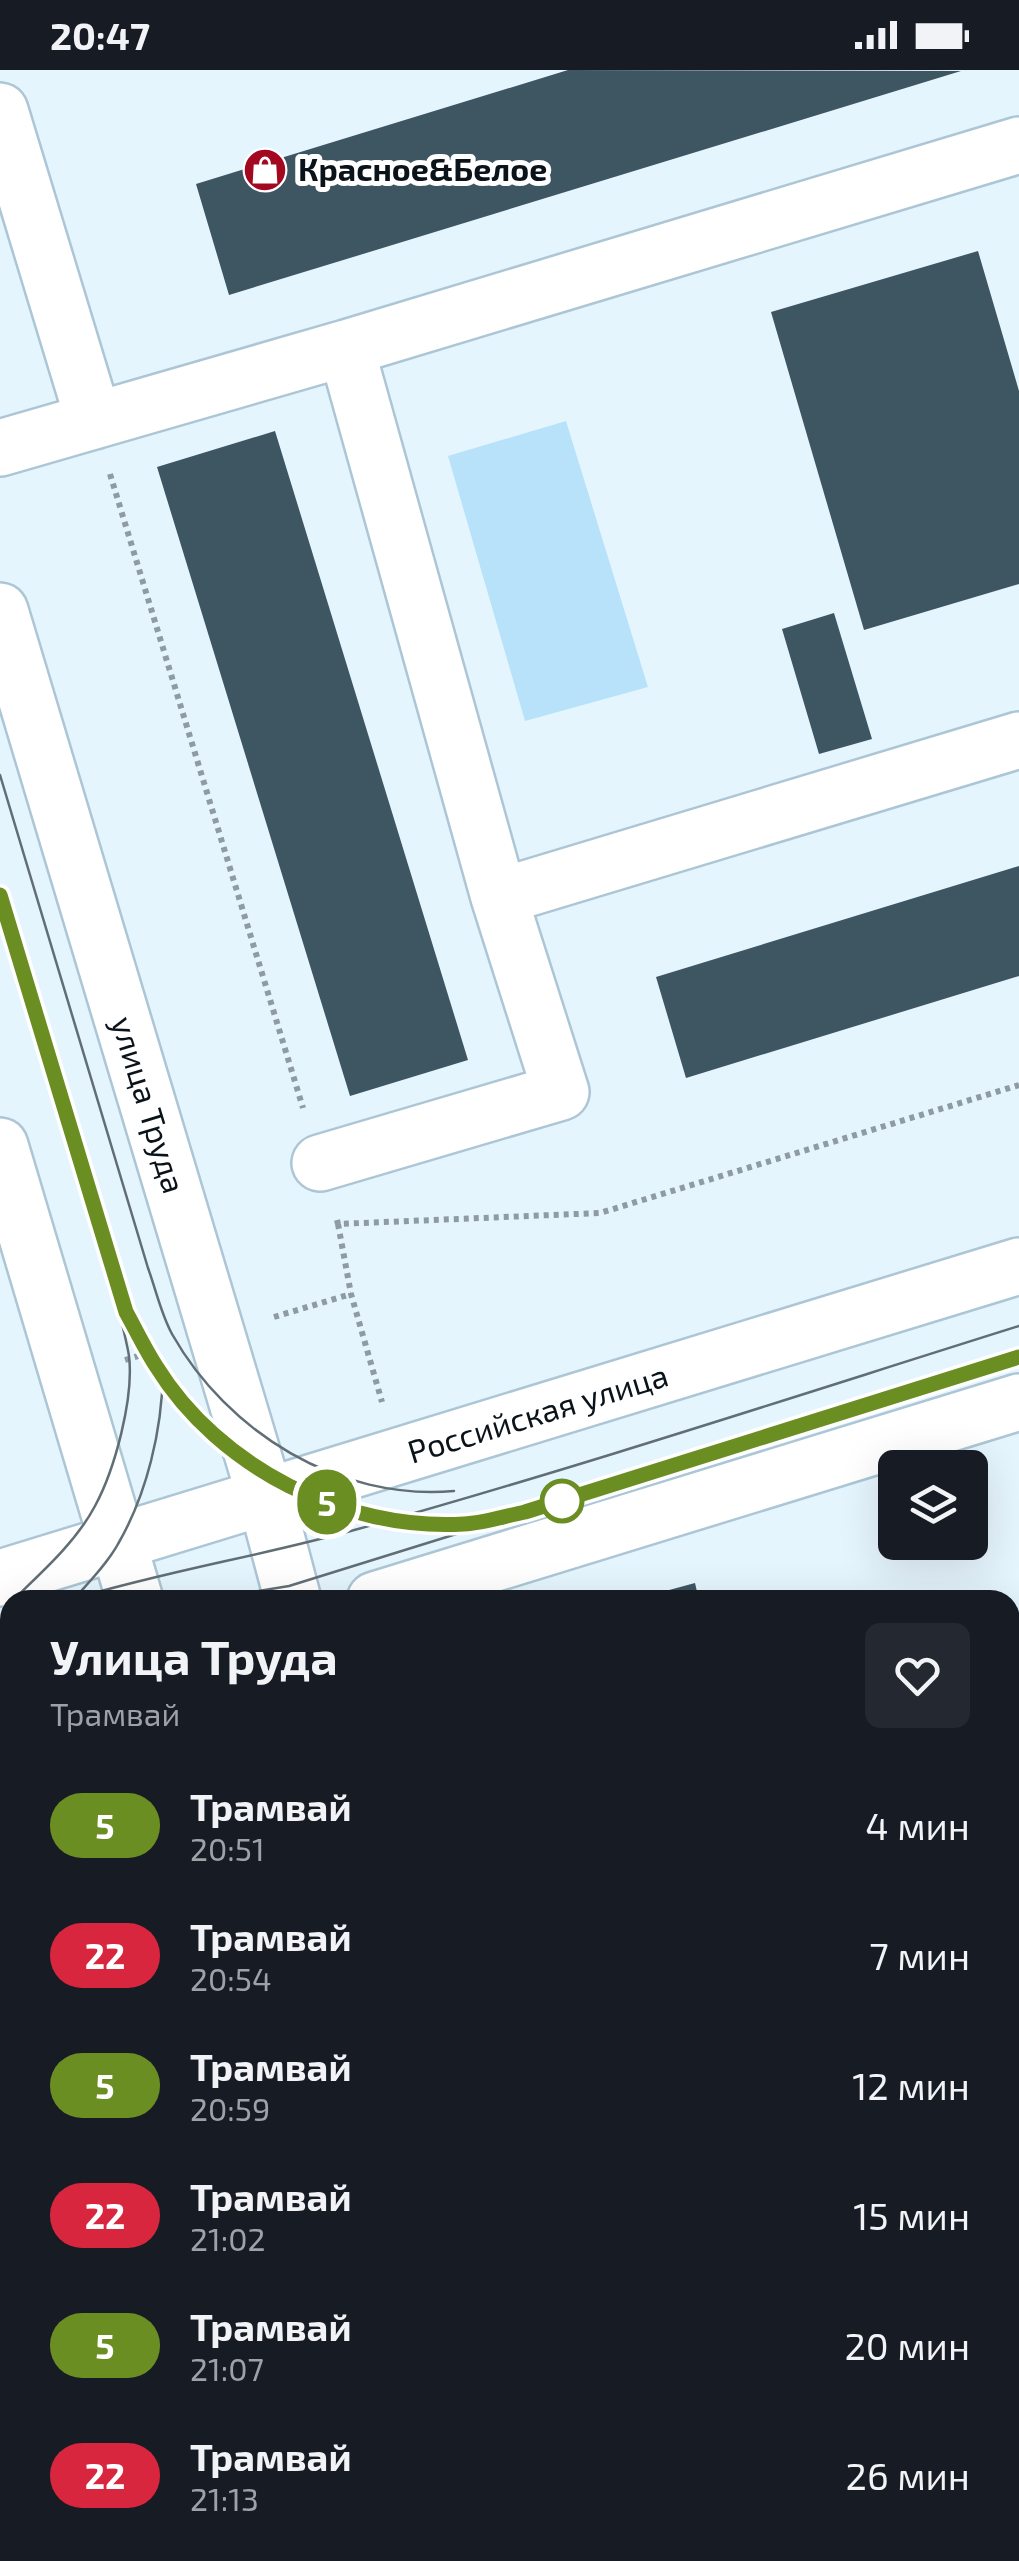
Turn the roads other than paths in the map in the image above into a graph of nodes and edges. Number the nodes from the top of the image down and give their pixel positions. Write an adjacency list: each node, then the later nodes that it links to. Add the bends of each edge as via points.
1 (0, 110): 4 (main road)
2 (1019, 145): 3 (main road)
3 (346, 348): 4 (main road); 8 (main road)
4 (94, 421): 5 (main road)
5 (0, 448)
6 (0, 611): 13 (main road, улица Труда)
7 (1019, 740): 8 (main road)
8 (498, 897): 10 (main road, via 561,1092)
9 (0, 1146): 14 (main road)
10 (320, 1163)
11 (1019, 1266): 13 (main road, Российская улица)
12 (1019, 1402): 18 (main road)
13 (266, 1498): 14 (main road, Российская улица); 17 (main road, улица Труда)
14 (118, 1544): 15 (main road, Российская улица); 16 (main road)
15 (0, 1578)
16 (133, 1590)
17 (290, 1590)
18 (408, 1590)

